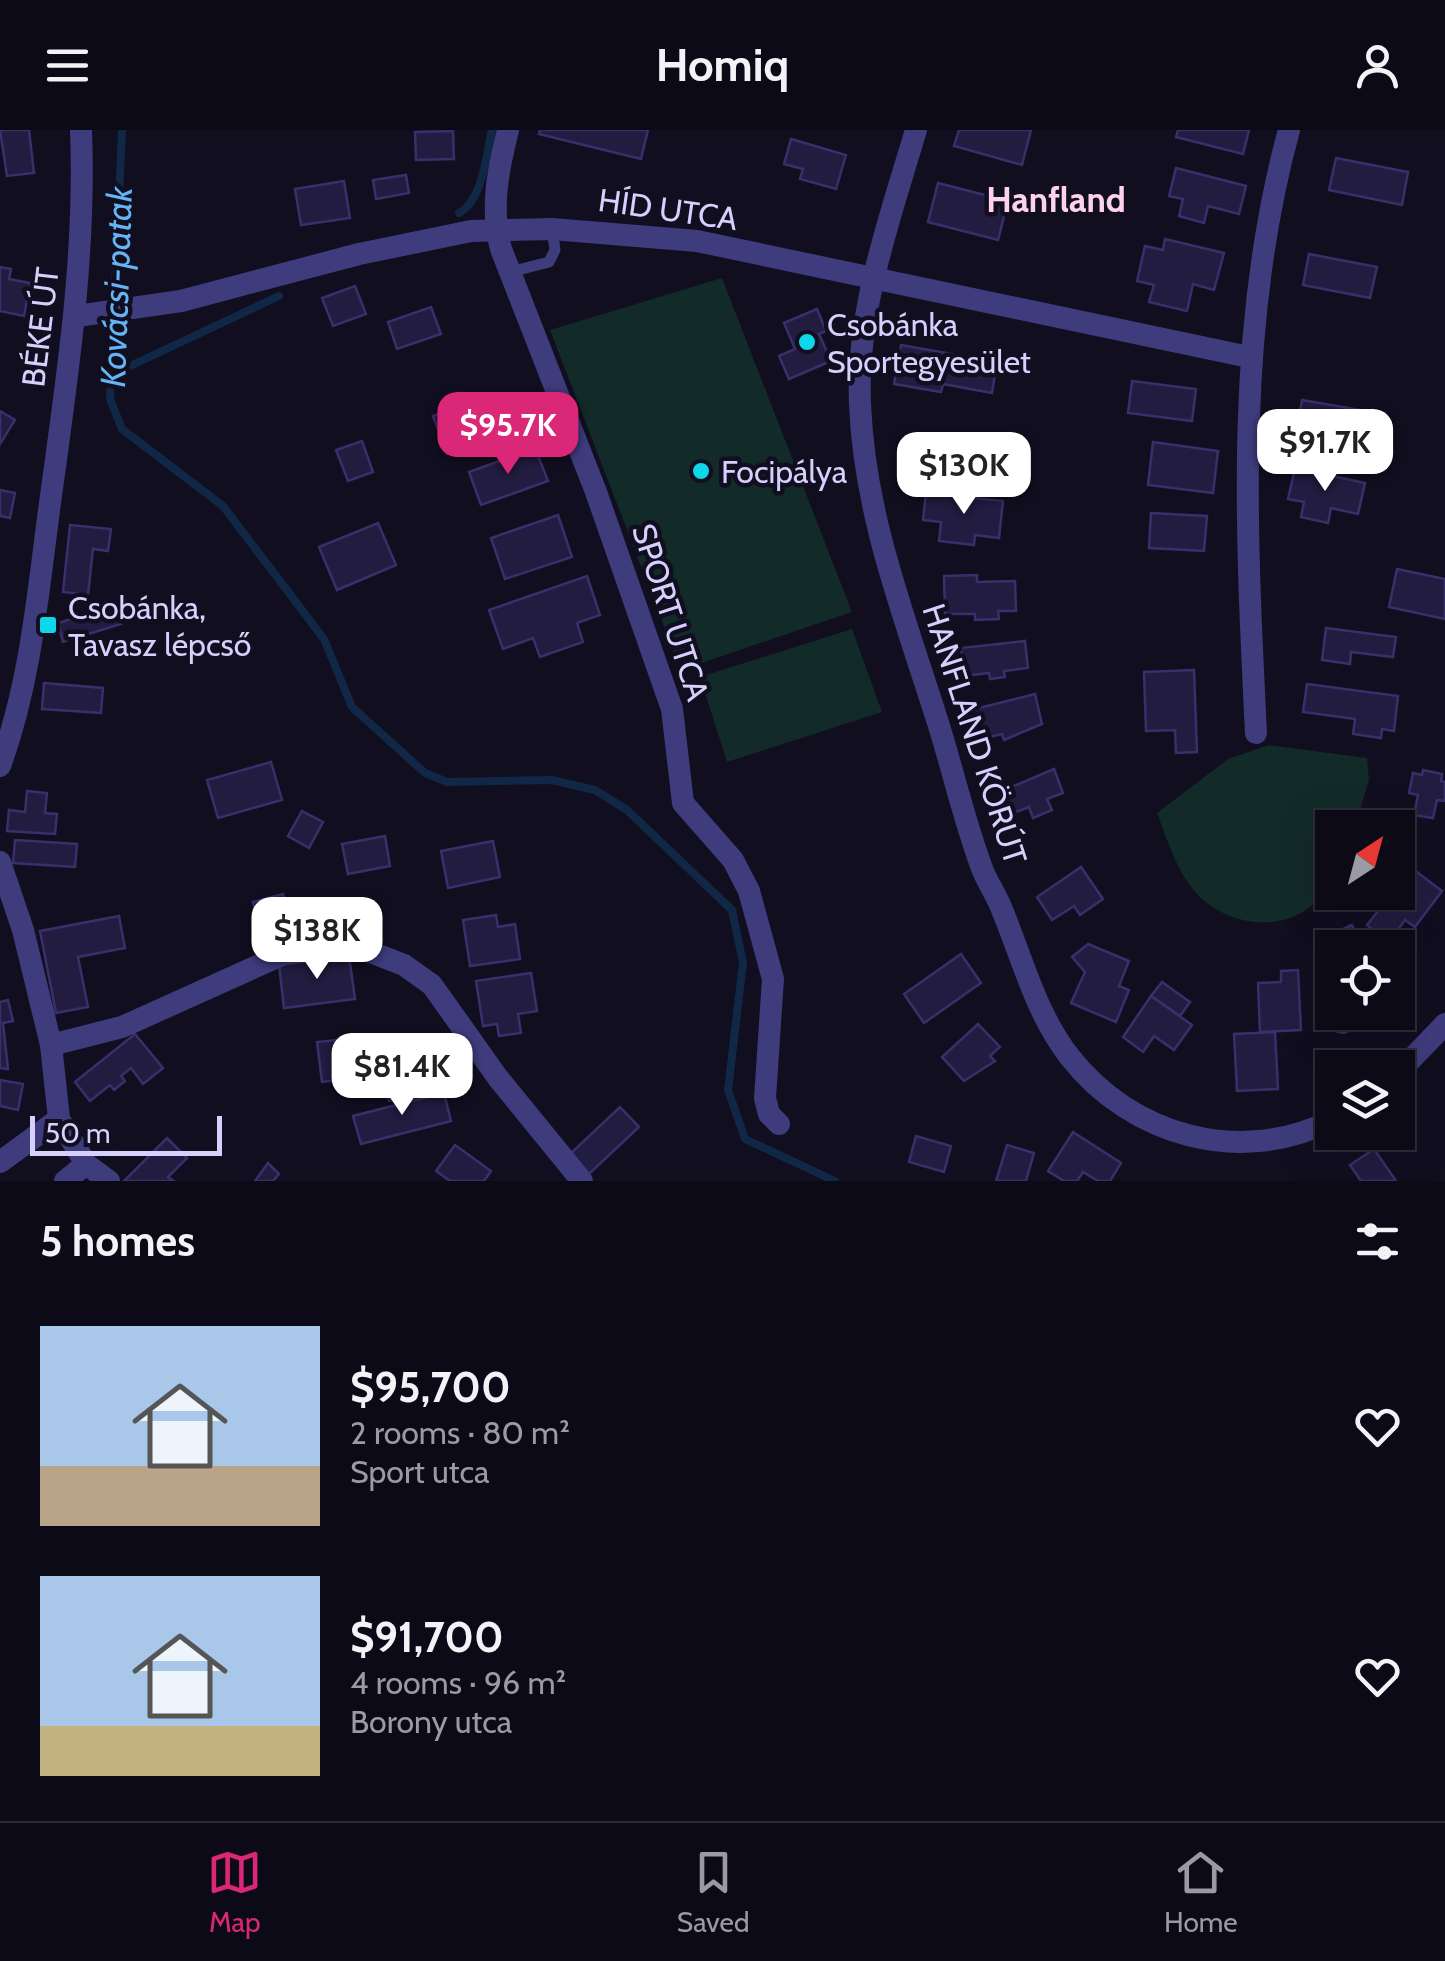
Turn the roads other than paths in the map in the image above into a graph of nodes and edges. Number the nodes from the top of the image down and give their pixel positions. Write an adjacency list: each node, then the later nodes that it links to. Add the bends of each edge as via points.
1 (81, 130): 9 (street, BÉKE ÚT)
2 (508, 130): 5 (street, SPORT UTCA, via 496,180)
3 (916, 130): 8 (street, HANFLAND KÖRÚT)
4 (1289, 130): 10 (street)
5 (496, 229): 6 (street, HÍD UTCA); 7 (street, SPORT UTCA); 9 (street, HÍD UTCA)
6 (552, 229): 7 (lane, via 556,250 549,262); 8 (street, HÍD UTCA, via 683,239)
7 (510, 272): 18 (street, SPORT UTCA, via 669,700 683,803 733,860 750,891 773,978 765,1098)
8 (874, 279): 10 (street, HÍD UTCA); 19 (street, HANFLAND KÖRÚT, via 860,402 890,582 983,871 1045,1018 1070,1057 1146,1120 1232,1145)
9 (87, 315): 12 (street, BÉKE ÚT, via 28,666)
10 (1249, 358): 11 (street)
11 (1256, 733)
12 (0, 766)
13 (0, 862): 15 (street)
14 (1445, 1024): 16 (street)
15 (51, 1045): 17 (street); 24 (street, via 122,1027 284,954 350,944 404,965 432,986)
16 (1415, 1055)
17 (59, 1119): 20 (street); 21 (street)
18 (778, 1124)
19 (1315, 1129)
20 (0, 1162)
21 (86, 1164): 22 (street); 23 (street)
22 (65, 1181)
23 (109, 1181)
24 (582, 1181)

